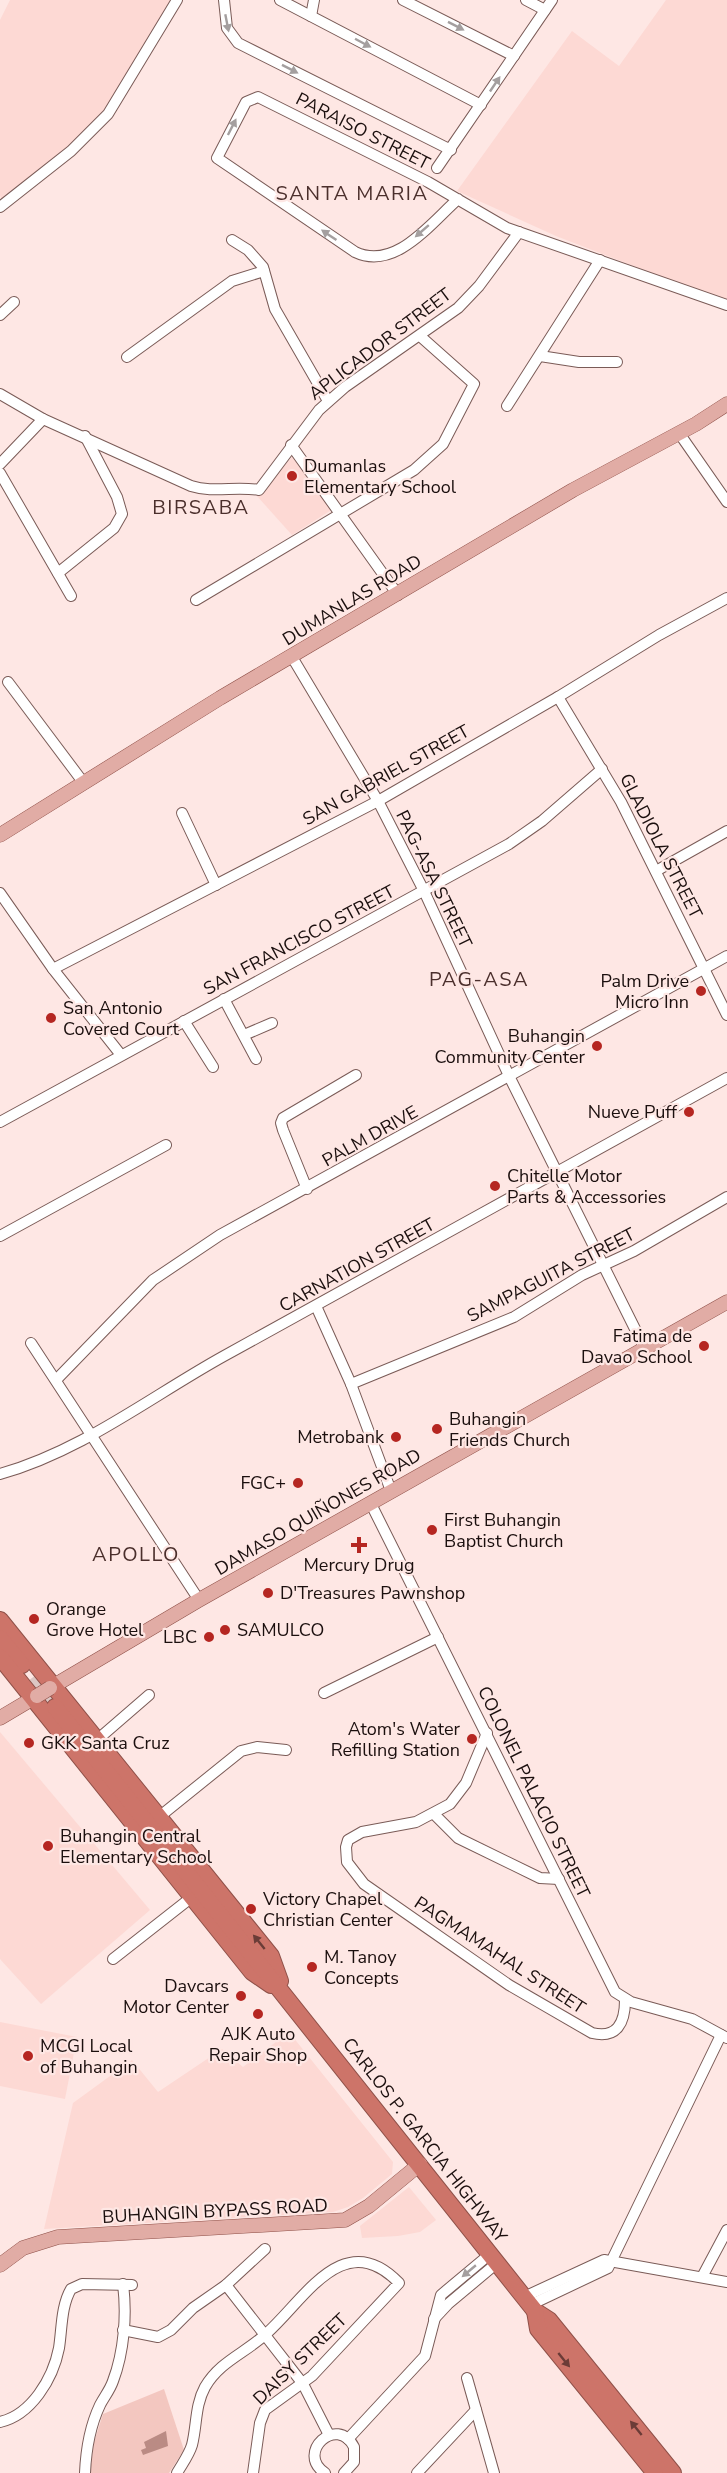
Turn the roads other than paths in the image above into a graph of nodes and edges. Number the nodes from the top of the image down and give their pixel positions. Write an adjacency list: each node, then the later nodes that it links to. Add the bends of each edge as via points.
1 (177, 0): 15 (street, via 108,114 71,151)
2 (224, 0): 12 (street, one-way to 12, via 227,28 237,43)
3 (280, 0): 9 (street)
4 (314, 0): 9 (street)
5 (403, 0): 10 (street, one-way to 10)
6 (526, 0): 8 (street)
7 (552, 0): 8 (street)
8 (546, 10): 10 (street)
9 (311, 16): 11 (street, one-way to 11)
10 (514, 56): 11 (street, one-way to 10)
11 (481, 105): 12 (street)
12 (451, 150): 13 (street)
13 (437, 168)
14 (458, 199): 14 (street, PARAISO STREET, one-way to 14, via 399,250 374,259 355,252 217,158 246,102 258,97); 16 (street, PARAISO STREET)
15 (0, 207)
16 (519, 232): 18 (street, PARAISO STREET); 23 (street, APLICADOR STREET, via 466,300)
17 (232, 240): 19 (street, via 248,250)
18 (600, 260): 21 (street, PARAISO STREET); 24 (street)
19 (264, 270): 25 (street, via 232,281); 28 (street, via 275,309)
20 (14, 303): 22 (street)
21 (727, 305)
22 (1, 312)
23 (420, 336): 28 (street, APLICADOR STREET); 38 (street, via 470,378 474,384 472,391 435,453)
24 (540, 356): 26 (street); 30 (street)
25 (127, 357)
26 (617, 362)
27 (0, 394): 31 (street, APLICADOR STREET)
28 (328, 401): 34 (street, APLICADOR STREET)
29 (727, 404): 32 (main road, DUMANLAS ROAD)
30 (507, 406)
31 (43, 419): 33 (street, APLICADOR STREET); 35 (street)
32 (679, 433): 37 (street); 40 (main road, DUMANLAS ROAD, via 573,490)
33 (85, 436): 34 (street, APLICADOR STREET, via 192,486 209,490 259,490); 39 (street, via 122,514 114,528)
34 (291, 445): 38 (street)
35 (0, 464)
36 (0, 473): 39 (street)
37 (727, 502)
38 (343, 514): 40 (street); 43 (street)
39 (58, 573): 41 (street)
40 (398, 595): 44 (main road, DUMANLAS ROAD)
41 (70, 596)
42 (727, 598): 46 (street, SAN GABRIEL STREET)
43 (196, 600)
44 (292, 657): 48 (main road, DUMANLAS ROAD); 49 (street, PAG-ASA STREET)
45 (8, 682): 48 (street)
46 (558, 697): 47 (street, GLADIOLA STREET); 49 (street, SAN GABRIEL STREET)
47 (602, 770): 53 (street, GLADIOLA STREET); 55 (street, SAN FRANCISCO STREET, via 527,833)
48 (83, 782): 52 (main road, DUMANLAS ROAD)
49 (378, 801): 54 (street, SAN GABRIEL STREET); 55 (street, PAG-ASA STREET)
50 (182, 813): 54 (street)
51 (727, 831): 53 (street)
52 (0, 835)
53 (656, 871): 59 (street, GLADIOLA STREET)
54 (216, 885): 58 (street, SAN GABRIEL STREET)
55 (424, 891): 60 (street, SAN FRANCISCO STREET); 69 (street, PAG-ASA STREET)
56 (0, 893): 58 (street)
57 (727, 956): 59 (street, PALM DRIVE)
58 (53, 969): 65 (street)
59 (704, 969): 61 (street, GLADIOLA STREET); 69 (street, PALM DRIVE)
60 (224, 999): 62 (street, SAN FRANCISCO STREET); 64 (street)
61 (727, 1015)
62 (184, 1021): 65 (street, SAN FRANCISCO STREET); 67 (street)
63 (273, 1023): 64 (street)
64 (244, 1035): 66 (street)
65 (121, 1055): 71 (street, SAN FRANCISCO STREET)
66 (256, 1059)
67 (213, 1067)
68 (356, 1075): 74 (street, via 281,1123)
69 (510, 1078): 73 (street, PAG-ASA STREET); 74 (street, PALM DRIVE)
70 (727, 1078): 73 (street, CARNATION STREET)
71 (0, 1122)
72 (166, 1145): 76 (street)
73 (557, 1172): 77 (street, PAG-ASA STREET); 79 (street, CARNATION STREET)
74 (307, 1189): 82 (street, PALM DRIVE, via 171,1266 139,1293)
75 (727, 1197): 77 (street, SAMPAGUITA STREET)
76 (0, 1236)
77 (603, 1266): 81 (street, PAG-ASA STREET); 83 (street, SAMPAGUITA STREET, via 499,1324)
78 (727, 1302): 81 (main road, DAMASO QUIÑONES ROAD)
79 (316, 1306): 83 (street); 84 (street, CARNATION STREET)
80 (32, 1343): 82 (street)
81 (645, 1349): 86 (main road, DAMASO QUIÑONES ROAD)
82 (56, 1380): 84 (street)
83 (351, 1384): 86 (street)
84 (92, 1435): 85 (street, CARNATION STREET, via 41,1462); 88 (street)
85 (0, 1474)
86 (391, 1491): 87 (main road, DAMASO QUIÑONES ROAD)
87 (371, 1504): 88 (main road, DAMASO QUIÑONES ROAD); 90 (street, COLONEL PALACIO STREET)
88 (199, 1600): 94 (main road, DAMASO QUIÑONES ROAD)
89 (0, 1620): 94 (highway, CARLOS P. GARCIA HIGHWAY)
90 (438, 1637): 95 (street); 100 (street, COLONEL PALACIO STREET)
91 (0, 1638): 93 (highway)
92 (0, 1657): 97 (highway, CARLOS P. GARCIA HIGHWAY)
93 (32, 1678)
94 (52, 1687): 97 (main road, DAMASO QUIÑONES ROAD, bridge); 101 (highway, CARLOS P. GARCIA HIGHWAY)
95 (324, 1693)
96 (149, 1695): 101 (street)
97 (35, 1697): 99 (main road, DAMASO QUIÑONES ROAD); 106 (highway, CARLOS P. GARCIA HIGHWAY)
98 (55, 1707): 108 (highway, CARLOS P. GARCIA HIGHWAY)
99 (0, 1718)
100 (487, 1733): 103 (street, PAGMAMAHAL STREET, via 458,1795); 105 (street, COLONEL PALACIO STREET)
101 (97, 1740): 104 (highway, CARLOS P. GARCIA HIGHWAY)
102 (286, 1750): 104 (street, via 241,1751)
103 (434, 1814): 105 (street, via 458,1838 540,1878); 109 (street, PAGMAMAHAL STREET, via 416,1822 355,1835 346,1847 352,1871 364,1884 461,1952 592,2033 601,2035 616,2030 624,2019)
104 (159, 1817): 108 (highway, CARLOS P. GARCIA HIGHWAY, one-way to 104, via 271,1956)
105 (559, 1879): 109 (street, COLONEL PALACIO STREET, via 615,1992)
106 (192, 1897): 107 (street); 108 (highway, CARLOS P. GARCIA HIGHWAY, via 252,1972)
107 (113, 1959)
108 (284, 1994): 111 (highway, CARLOS P. GARCIA HIGHWAY)
109 (625, 2000): 110 (street, via 681,2015)
110 (724, 2037): 115 (street)
111 (420, 2164): 114 (highway, CARLOS P. GARCIA HIGHWAY); 116 (main road, BUHANGIN BYPASS ROAD, via 369,2206 345,2220 58,2237 34,2242)
112 (727, 2230): 117 (street)
113 (265, 2249): 119 (street)
114 (493, 2258): 120 (highway, CARLOS P. GARCIA HIGHWAY); 128 (street, via 456,2289 434,2319 424,2356)
115 (611, 2260): 117 (street); 120 (street, via 604,2260)
116 (0, 2265)
117 (702, 2277): 118 (street)
118 (727, 2282)
119 (226, 2285): 121 (street, via 158,2337); 122 (street)
120 (529, 2304): 137 (highway, CARLOS P. GARCIA HIGHWAY, one-way to 137, via 538,2329); 138 (highway, CARLOS P. GARCIA HIGHWAY, one-way to 120, via 549,2320)
121 (123, 2330): 126 (street, via 127,2285 82,2284 71,2289 51,2372 25,2411); 131 (street, via 113,2383 92,2429)
122 (266, 2334): 124 (street); 124 (street, DAISY STREET, via 323,2275 337,2266 379,2266 399,2283); 132 (street, via 214,2372 200,2396 192,2445)
123 (467, 2378): 125 (street)
124 (303, 2384): 127 (street); 133 (street, DAISY STREET, via 265,2410)
125 (476, 2410): 129 (street); 136 (street)
126 (0, 2422)
127 (329, 2434): 128 (street); 134 (street, via 314,2450 315,2461)
128 (348, 2439): 130 (street, via 355,2452)
129 (428, 2468): 135 (street)
130 (351, 2471)
131 (85, 2473)
132 (177, 2473)
133 (253, 2473)
134 (325, 2473)
135 (417, 2473)
136 (494, 2473)
137 (655, 2473)
138 (673, 2473)

